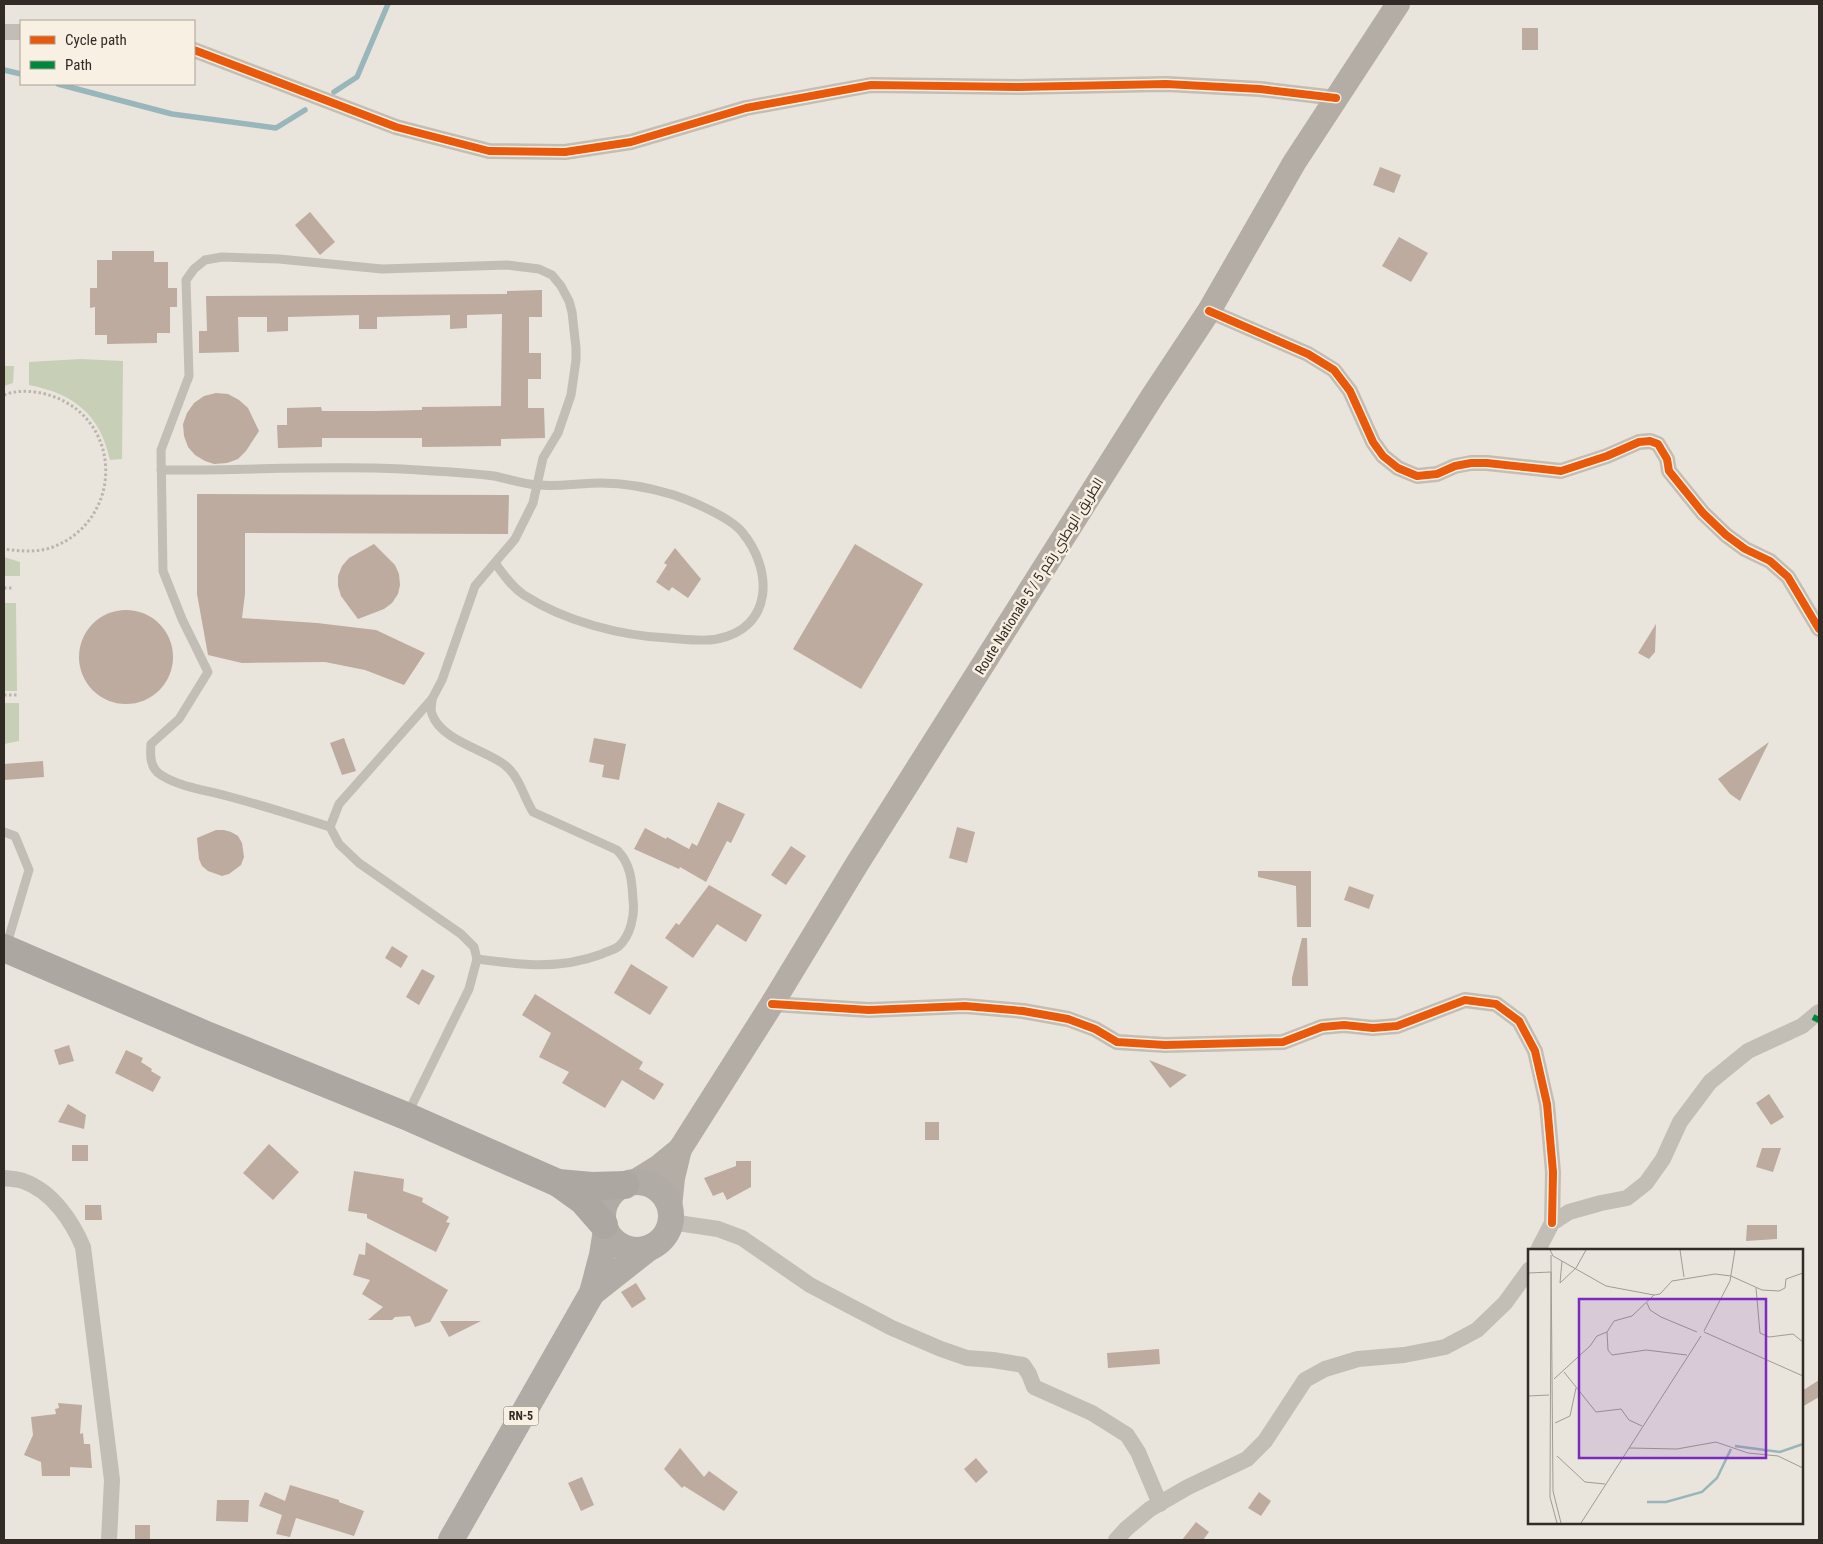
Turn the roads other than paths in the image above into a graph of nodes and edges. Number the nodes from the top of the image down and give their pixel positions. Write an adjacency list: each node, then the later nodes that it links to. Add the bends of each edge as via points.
1 (1398, 4): 5 (main road, Route Nationale 5 / الطريق الوطني رقم 5)
2 (4, 32): 3 (street)
3 (20, 32)
4 (195, 50): 5 (street, via 396,127 489,151 565,152 631,142 746,108 871,85 1166,84 1260,89)
5 (1336, 98): 6 (main road, Route Nationale 5 / الطريق الوطني رقم 5, via 1294,163)
6 (1209, 311): 10 (street, via 1308,354 1334,370 1350,391 1373,442 1383,456 1398,468 1417,476 1437,474 1455,466 1487,463 1561,471 1639,442 1658,444 1670,471 1703,513 1739,544 1788,577); 16 (main road, Route Nationale 5 / الطريق الوطني رقم 5, via 867,847)
7 (162, 470): 8 (lane, via 401,469 494,476); 8 (lane, via 161,450 189,376 186,280 205,260 222,257 279,259 382,269 507,264 539,269 552,275 561,286 572,312 576,360 571,395 558,433 543,458); 12 (lane, via 163,571 208,672 179,719 151,744 153,767 160,775 183,785)
8 (538, 485): 9 (lane, via 523,525); 9 (lane, via 622,484 672,494 699,505 742,530 759,558 764,594 761,605 749,625 717,639 644,637 566,616 524,595)
9 (494, 563): 11 (lane, via 475,586 442,680)
10 (1819, 629)
11 (432, 699): 12 (lane, via 339,804); 15 (lane, via 431,713 436,722 450,735 507,767 521,786 533,812 618,850 625,858 632,879 634,909 628,935 619,947 559,965)
12 (330, 827): 15 (lane, via 339,844 359,863 461,934 474,947)
13 (4, 832): 14 (lane, via 15,836 29,870)
14 (5, 949): 18 (highway)
15 (477, 959): 18 (lane, via 469,989)
16 (772, 1004): 19 (main road, Route Nationale 5 / الطريق الوطني رقم 5); 24 (street, via 869,1010 965,1006 1023,1011 1068,1019 1117,1042 1165,1045 1283,1042 1322,1027 1397,1026 1465,1000 1496,1004 1519,1021 1535,1051 1547,1104 1553,1172)
17 (1819, 1012): 24 (street, via 1802,1026 1748,1051 1710,1082 1680,1122 1663,1159 1646,1183 1627,1198 1569,1212)
18 (406, 1116): 21 (highway)
19 (680, 1149): 22 (main road); 23 (main road, via 673,1178)
20 (4, 1178): 31 (street, via 23,1180 43,1192 63,1211 83,1247 112,1480)
21 (558, 1183): 22 (highway, via 592,1186); 25 (highway, via 583,1202)
22 (629, 1184): 23 (main road, via 646,1183 657,1188 665,1197); 25 (main road, via 609,1196 603,1215)
23 (670, 1215): 26 (main road, via 664,1238); 30 (street, via 742,1238 810,1285 892,1328 967,1358 1023,1365 1034,1387 1092,1412 1127,1435 1138,1452)
24 (1552, 1223): 27 (street)
25 (605, 1227): 26 (main road, via 613,1240 624,1248); 29 (main road, RN-5)
26 (649, 1248): 29 (main road, RN-5)
27 (1539, 1249)
28 (1528, 1271): 30 (street, via 1506,1303 1477,1330 1445,1347 1358,1359 1325,1369 1305,1380 1266,1441 1246,1459)
29 (592, 1293): 32 (main road, RN-5)
30 (1160, 1504): 33 (street)
31 (109, 1540)
32 (450, 1540)
33 (1116, 1540)

